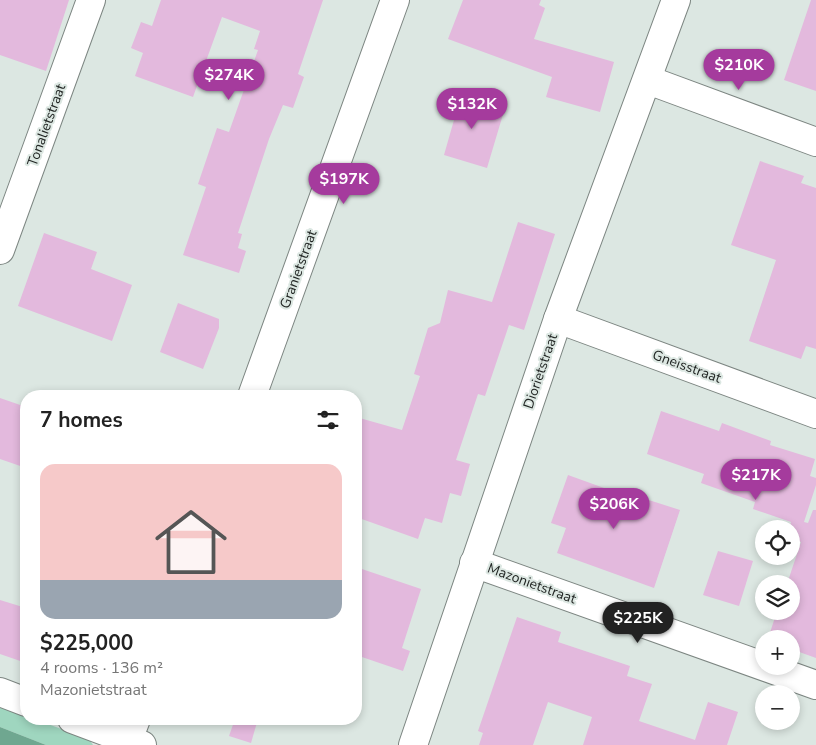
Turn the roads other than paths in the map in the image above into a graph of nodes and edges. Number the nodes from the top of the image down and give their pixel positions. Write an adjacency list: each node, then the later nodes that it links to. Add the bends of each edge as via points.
1 (92, 0): 6 (street, Tonalietstraat)
2 (395, 0): 8 (street, Granietstraat)
3 (676, 0): 4 (street, Diorietstraat)
4 (648, 80): 5 (street); 7 (street, Diorietstraat)
5 (816, 142)
6 (0, 250)
7 (558, 319): 9 (street, Gneisstraat); 10 (street, Diorietstraat)
8 (254, 390)
9 (816, 414)
10 (474, 562): 11 (street, Mazonietstraat); 16 (street, Diorietstraat)
11 (816, 685)
12 (0, 692): 13 (street)
13 (20, 700)
14 (92, 725): 15 (street)
15 (133, 737)
16 (413, 745)

